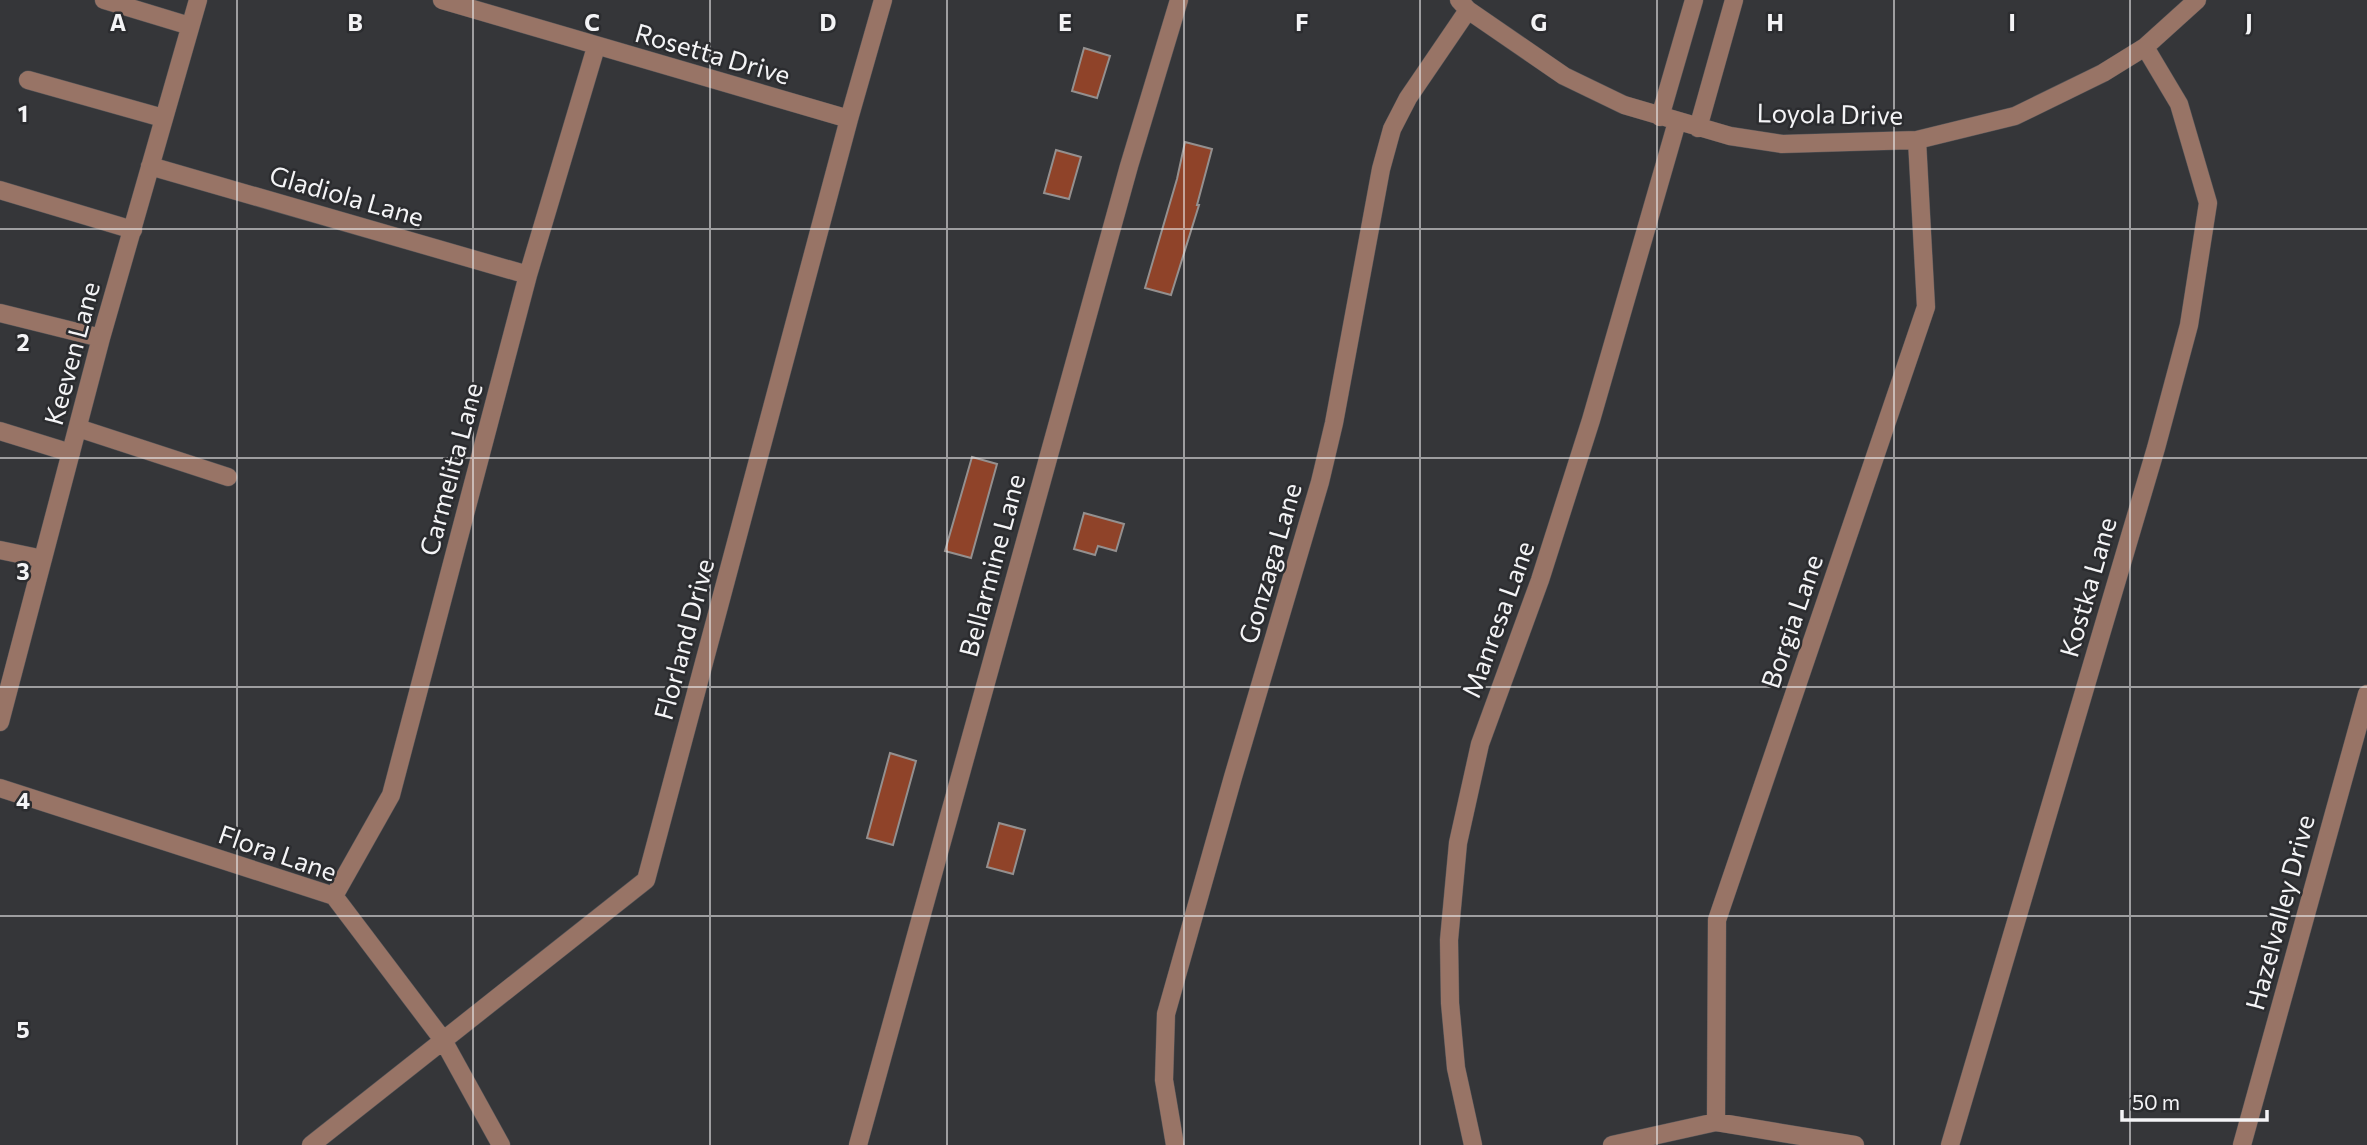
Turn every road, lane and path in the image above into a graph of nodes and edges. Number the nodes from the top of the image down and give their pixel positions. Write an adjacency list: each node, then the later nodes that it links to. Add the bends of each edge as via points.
1 (104, 0): 10 (street)
2 (198, 0): 10 (street, Keeven Lane)
3 (442, 0): 11 (street, Rosetta Drive)
4 (883, 0): 16 (street, Florland Drive)
5 (1179, 0): 40 (street, Bellarmine Lane, via 1125,179)
6 (1694, 0): 14 (street)
7 (1734, 0): 18 (street)
8 (2197, 0): 12 (street, Loyola Drive)
9 (1464, 5): 14 (street, Loyola Drive, via 1564,76); 41 (street, Gonzaga Lane, via 1392,129 1320,482 1166,1014 1164,1080)
10 (190, 26): 15 (street, Keeven Lane)
11 (596, 47): 16 (street, Rosetta Drive); 23 (street, Carmelita Lane)
12 (2145, 47): 19 (street, Loyola Drive, via 2015,116); 45 (street, Kostka Lane, via 2179,104 2208,203 2189,325)
13 (28, 80): 15 (street)
14 (1660, 117): 17 (street, Loyola Drive)
15 (163, 118): 20 (street, Keeven Lane)
16 (849, 119): 36 (street, Florland Drive, via 646,880)
17 (1677, 122): 18 (street, Loyola Drive); 42 (street, Manresa Lane, via 1591,420 1540,580 1480,744 1458,843 1449,940 1450,1003 1456,1068)
18 (1698, 128): 19 (street, Loyola Drive, via 1782,144)
19 (1917, 140): 37 (street, Borgia Lane, via 1926,307 1717,920)
20 (150, 166): 22 (street, Keeven Lane); 23 (street, Gladiola Lane)
21 (0, 190): 22 (street)
22 (133, 230): 25 (street, Keeven Lane)
23 (528, 275): 35 (street, Carmelita Lane, via 391,795)
24 (0, 313): 25 (street)
25 (101, 338): 26 (street, Keeven Lane)
26 (78, 428): 28 (street, Keeven Lane); 29 (street)
27 (0, 431): 28 (street)
28 (71, 453): 31 (street, Keeven Lane)
29 (228, 477)
30 (0, 550): 31 (street)
31 (43, 559): 33 (street, Keeven Lane)
32 (2367, 694): 46 (street, Hazelvalley Drive)
33 (0, 722)
34 (0, 788): 35 (street, Flora Lane)
35 (334, 896): 36 (street, Flora Lane)
36 (443, 1040): 38 (street, Florland Drive); 39 (street, Flora Lane)
37 (1716, 1122): 43 (street); 44 (street)
38 (311, 1145)
39 (501, 1145)
40 (858, 1145)
41 (1175, 1145)
42 (1473, 1145)
43 (1612, 1145)
44 (1855, 1145)
45 (1950, 1145)
46 (2242, 1145)

